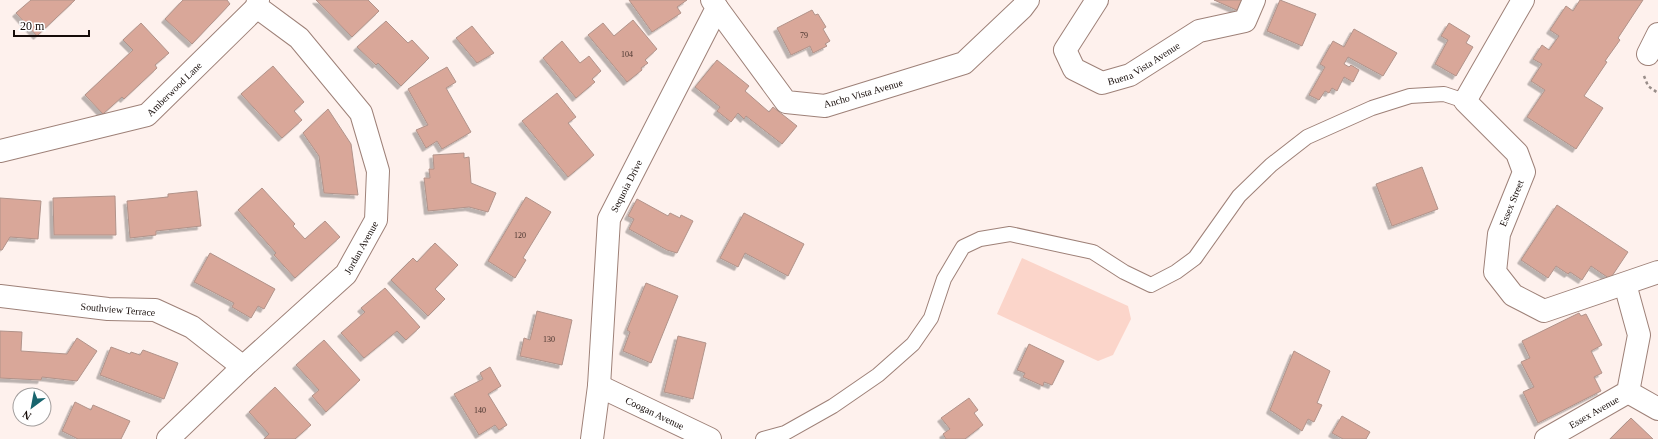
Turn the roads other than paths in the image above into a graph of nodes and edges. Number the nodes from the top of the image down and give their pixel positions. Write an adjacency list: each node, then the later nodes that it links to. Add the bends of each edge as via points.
1 (1028, 0): 6 (street, Ancho Vista Avenue, via 964,63 824,106 786,102)
2 (1098, 0): 3 (street, Buena Vista Avenue, via 1065,50 1074,69 1102,83 1130,75 1199,31 1245,21)
3 (1254, 0)
4 (1523, 0): 9 (street)
5 (257, 4): 10 (street, Amberwood Lane, via 147,115); 14 (street, Jordan Avenue, via 299,38 361,113 378,171 376,220 346,274)
6 (714, 4): 15 (street, Sequoia Drive, via 609,219)
7 (1658, 34): 8 (street)
8 (1648, 54)
9 (1465, 101): 12 (street, Essex Street, via 1517,153 1524,172 1499,234 1496,272 1512,295 1544,311); 21 (lane, via 1444,94 1410,96 1372,108 1307,137 1271,164 1239,196 1195,258 1151,285 1124,272 1093,252 1051,242 1010,234 980,239 963,247 944,279 931,318 913,344 878,375 833,406 785,433)
10 (0, 151)
11 (1658, 272): 12 (street, Essex Street)
12 (1625, 284): 16 (street, Essex Avenue, via 1639,335)
13 (0, 296): 14 (street, Southview Terrace, via 108,309 154,310 192,327)
14 (243, 367): 18 (street, Jordan Avenue)
15 (599, 386): 19 (street, Sequoia Drive); 20 (street, Coogan Avenue)
16 (1628, 392): 17 (street); 22 (street, Essex Avenue)
17 (1658, 409)
18 (168, 439)
19 (592, 439)
20 (710, 439)
21 (763, 439)
22 (1546, 439)

